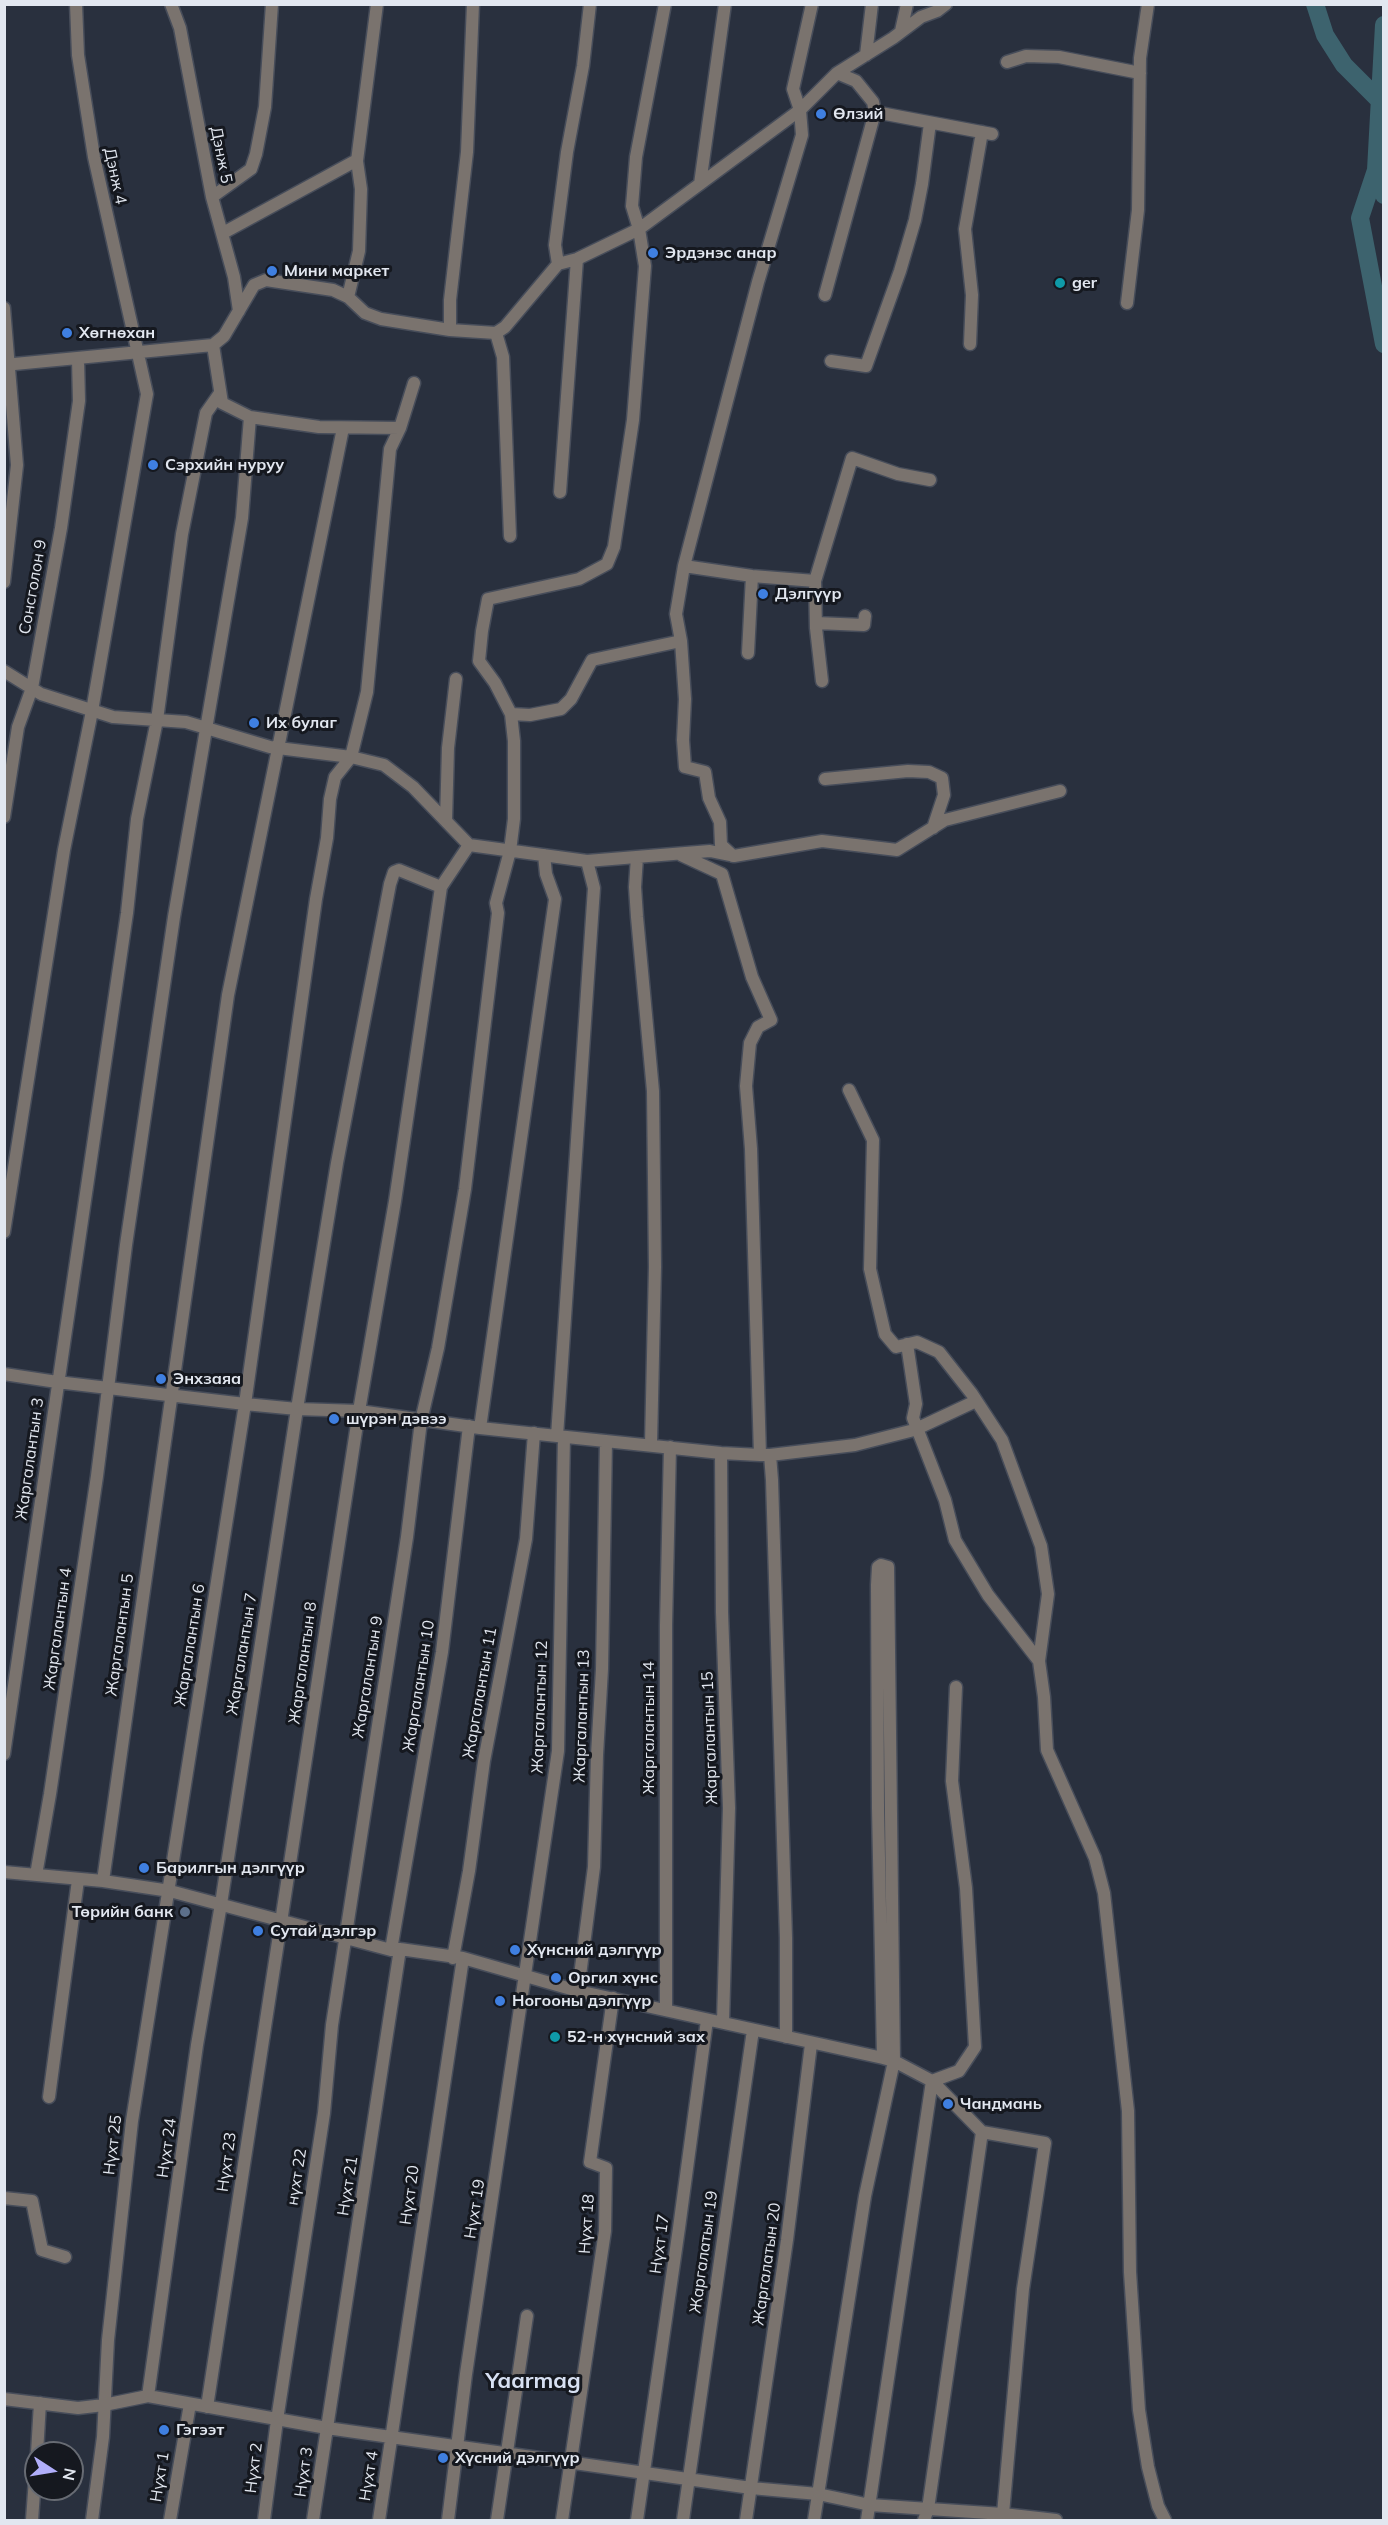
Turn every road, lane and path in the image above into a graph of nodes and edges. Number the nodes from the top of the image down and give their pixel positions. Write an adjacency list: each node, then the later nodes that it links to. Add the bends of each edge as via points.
1 (76, 4): 38 (street, Дэнж 4, via 78,55 94,157)
2 (171, 4): 24 (street, Дэнж 5, via 180,28)
3 (272, 4): 24 (street, via 265,107 256,154 251,169)
4 (377, 4): 22 (street)
5 (473, 4): 34 (street, via 467,152)
6 (590, 4): 28 (street, via 555,245)
7 (665, 4): 25 (street, via 636,156 632,206)
8 (725, 4): 23 (street)
9 (812, 4): 19 (street, via 793,89)
10 (872, 4): 15 (street)
11 (907, 4): 14 (street)
12 (946, 4): 14 (street)
13 (1148, 4): 18 (street)
14 (902, 31): 15 (street)
15 (866, 55): 17 (street)
16 (1007, 62): 18 (street, via 1026,56 1059,57)
17 (837, 73): 19 (street); 20 (street, via 856,81 873,102)
18 (1140, 73): 31 (street, via 1138,210)
19 (800, 110): 23 (street); 50 (street, via 802,135 758,282)
20 (875, 112): 21 (street); 29 (street)
21 (930, 123): 36 (street, via 987,133 965,229 972,295); 40 (street, via 915,220 866,366)
22 (357, 160): 26 (street); 30 (street, via 362,189 359,251)
23 (700, 184): 25 (street)
24 (212, 196): 26 (street, Дэнж 5)
25 (639, 229): 27 (street); 63 (street, via 645,266 633,420 614,547 607,564 579,579 488,599 479,661)
26 (223, 233): 33 (street, Дэнж 5)
27 (577, 259): 28 (street); 48 (street)
28 (558, 264): 35 (street)
29 (825, 296)
30 (348, 297): 33 (street, via 333,290 267,280 254,285); 34 (street, via 365,314 381,320)
31 (1127, 303)
32 (4, 308): 41 (street)
33 (238, 311): 37 (street, via 224,336)
34 (450, 330): 35 (street)
35 (496, 333): 49 (street, via 503,357)
36 (970, 344)
37 (213, 345): 38 (street); 43 (street)
38 (136, 351): 39 (street); 62 (street, Дэнж 4, via 147,394)
39 (78, 359): 41 (street); 61 (street, Сонсголон 9, via 79,401)
40 (831, 361)
41 (7, 365): 53 (street, via 17,465)
42 (414, 383): 46 (street)
43 (220, 393): 44 (street, via 222,403); 64 (street, Жаргалантын 3, via 206,412 184,523)
44 (250, 417): 45 (street); 65 (street, Жаргалантын 4, via 242,518)
45 (343, 428): 46 (street); 66 (street, Жаргалантын 5)
46 (400, 428): 67 (street, via 390,449 367,692)
47 (930, 480): 52 (street, via 852,458)
48 (560, 492)
49 (510, 536)
50 (684, 566): 51 (street); 56 (street, via 676,614)
51 (752, 576): 52 (street); 57 (street)
52 (815, 581): 55 (street)
53 (4, 582)
54 (866, 616): 55 (street, via 864,625)
55 (816, 623): 60 (street)
56 (681, 641): 63 (street, via 592,660 571,699 561,709); 78 (street, via 685,766 705,772 709,798 720,822 721,845)
57 (748, 653)
58 (4, 671): 61 (street)
59 (456, 679): 71 (street, via 448,748)
60 (822, 681)
61 (32, 688): 62 (street); 70 (street, Сонсголон 9, via 18,727)
62 (92, 711): 64 (street, via 113,717); 82 (street, Дэнж 4, via 64,850)
63 (511, 714): 74 (street, Жаргалантын 9, via 514,819)
64 (157, 720): 65 (street); 85 (street, Жаргалантын 3, via 137,819 127,913)
65 (205, 728): 66 (street); 86 (street, Жаргалантын 4)
66 (279, 748): 67 (street); 87 (street, Жаргалантын 5, via 228,995 175,1382)
67 (351, 757): 71 (street, via 384,765 413,787); 89 (street, Жаргалантын 6, via 335,777 330,799)
68 (825, 779): 72 (street, via 929,772 942,778 944,795)
69 (1060, 791): 72 (street, via 945,820)
70 (4, 818)
71 (446, 821): 73 (street)
72 (933, 828): 78 (street, via 897,850 822,842)
73 (469, 845): 74 (street); 80 (street)
74 (510, 851): 75 (street); 92 (street, Жаргалантын 9, via 496,903 498,914 465,1190 438,1348)
75 (544, 855): 79 (street); 93 (street, Жаргалантын 10, via 555,899)
76 (681, 855): 77 (street); 78 (street, via 710,851); 101 (street, via 722,874 753,977 771,1020 758,1028 750,1043 746,1086)
77 (637, 856): 79 (street); 98 (street, via 636,907 653,1091)
78 (734, 856)
79 (587, 861): 96 (street, Жаргалантын 12, via 594,888)
80 (441, 887): 90 (street, Жаргалантын 7, via 399,870 394,872 390,884 337,1163); 91 (street, Жаргалантын 8, via 395,1201)
81 (849, 1089): 83 (street, via 873,1140 870,1269 885,1334 896,1347)
82 (4, 1232)
83 (907, 1344): 88 (street, via 917,1342 939,1352); 94 (street)
84 (4, 1374): 85 (street)
85 (57, 1382): 86 (street); 104 (street, Жаргалантын 3)
86 (106, 1386): 87 (street); 107 (street, Жаргалантын 4, via 95,1488)
87 (170, 1394): 89 (street); 109 (street, Жаргалантын 5)
88 (976, 1401): 94 (street); 102 (street, via 1002,1440 1041,1546 1048,1594)
89 (245, 1404): 90 (street); 110 (street, Жаргалантын 6)
90 (297, 1409): 91 (street); 111 (street, Жаргалантын 7)
91 (359, 1411): 92 (street); 112 (street, Жаргалантын 8)
92 (421, 1420): 93 (street); 113 (street, Жаргалантын 9, via 407,1537)
93 (475, 1427): 95 (street); 114 (street, Жаргалантын 10)
94 (917, 1429): 101 (street, via 855,1445); 102 (street, via 945,1500 955,1540 988,1595)
95 (534, 1433): 96 (street); 115 (street, Жаргалантын 11, via 526,1539 484,1761)
96 (560, 1436): 97 (street); 116 (street, Жаргалантын 12, via 558,1751)
97 (606, 1441): 98 (street); 117 (street, Жаргалантын 13, via 594,1867)
98 (651, 1444): 99 (street)
99 (670, 1447): 100 (street); 119 (street, Жаргалантын 14)
100 (721, 1453): 101 (street); 121 (street, Жаргалантын 15, via 729,1808)
101 (765, 1455): 123 (street, via 786,1938)
102 (1038, 1661): 168 (street, via 1047,1750 1095,1858 1104,1893 1128,2111 1130,2272 1139,2410 1148,2467)
103 (957, 1687): 126 (street, via 952,1781 966,1888 975,2047 959,2071)
104 (4, 1754)
105 (885, 1808): 105 (street, via 877,1585 881,1565 888,1567); 125 (street)
106 (4, 1872): 107 (street)
107 (36, 1875): 108 (street)
108 (78, 1880): 109 (street); 127 (street)
109 (103, 1881): 110 (street)
110 (170, 1891): 111 (street); 136 (street, Нүхт 25, via 132,2121)
111 (221, 1904): 112 (street); 132 (street, Нүхт 24, via 197,2045)
112 (282, 1921): 113 (street); 137 (street, Нүхт 23)
113 (345, 1938): 114 (street); 138 (street, нүхт 22, via 324,2113)
114 (396, 1950): 115 (street); 139 (street, Нүхт 21)
115 (458, 1958): 116 (street); 140 (street, Нүхт 20)
116 (527, 1977): 117 (street); 142 (street, Нүхт 19)
117 (578, 1991): 118 (street)
118 (613, 1998): 119 (street); 144 (street, Нүхт 18, via 590,2162 606,2168 605,2231)
119 (666, 2010): 120 (street)
120 (707, 2020): 121 (street); 145 (street, Нүхт 17)
121 (723, 2022): 122 (street)
122 (753, 2030): 123 (street); 146 (street, Жаргалатын 19)
123 (786, 2037): 124 (street)
124 (811, 2044): 125 (street); 147 (street, Жаргалатын 20)
125 (889, 2060): 126 (street); 148 (street)
126 (932, 2081): 128 (street); 150 (street)
127 (49, 2097)
128 (982, 2132): 151 (street); 152 (street, via 1045,2143)
129 (4, 2198): 130 (street, via 32,2201 42,2250)
130 (65, 2257)
131 (527, 2316): 143 (street)
132 (148, 2396): 135 (street); 136 (street)
133 (4, 2399): 134 (street)
134 (40, 2403): 136 (street, via 78,2408); 141 (street)
135 (190, 2404): 137 (street); 155 (street, Нүхт 1)
136 (104, 2405): 154 (street, Нүхт 25)
137 (207, 2407): 138 (street)
138 (277, 2420): 139 (street); 156 (street, Нүхт 2)
139 (327, 2428): 140 (street); 157 (street, Нүхт 3)
140 (392, 2437): 142 (street); 158 (street, Нүхт 4)
141 (38, 2441)
142 (457, 2446): 143 (street); 159 (street, Нүхт 19)
143 (507, 2453): 144 (street); 160 (street)
144 (572, 2463): 145 (street); 161 (street)
145 (644, 2474): 146 (street); 162 (street, Нүхт 17)
146 (689, 2479): 147 (street); 163 (street, Жаргалатын 19)
147 (751, 2488): 148 (street); 164 (street, Жаргалатын 20)
148 (818, 2494): 150 (street); 165 (street)
149 (33, 2501): 153 (street)
150 (870, 2505): 151 (street); 166 (street)
151 (926, 2515): 152 (street)
152 (994, 2516): 167 (street)
153 (32, 2520)
154 (92, 2520)
155 (170, 2520)
156 (264, 2520)
157 (313, 2520)
158 (379, 2520)
159 (447, 2520)
160 (497, 2520)
161 (562, 2520)
162 (637, 2520)
163 (682, 2520)
164 (746, 2520)
165 (814, 2520)
166 (867, 2520)
167 (1056, 2520)
168 (1165, 2520)

